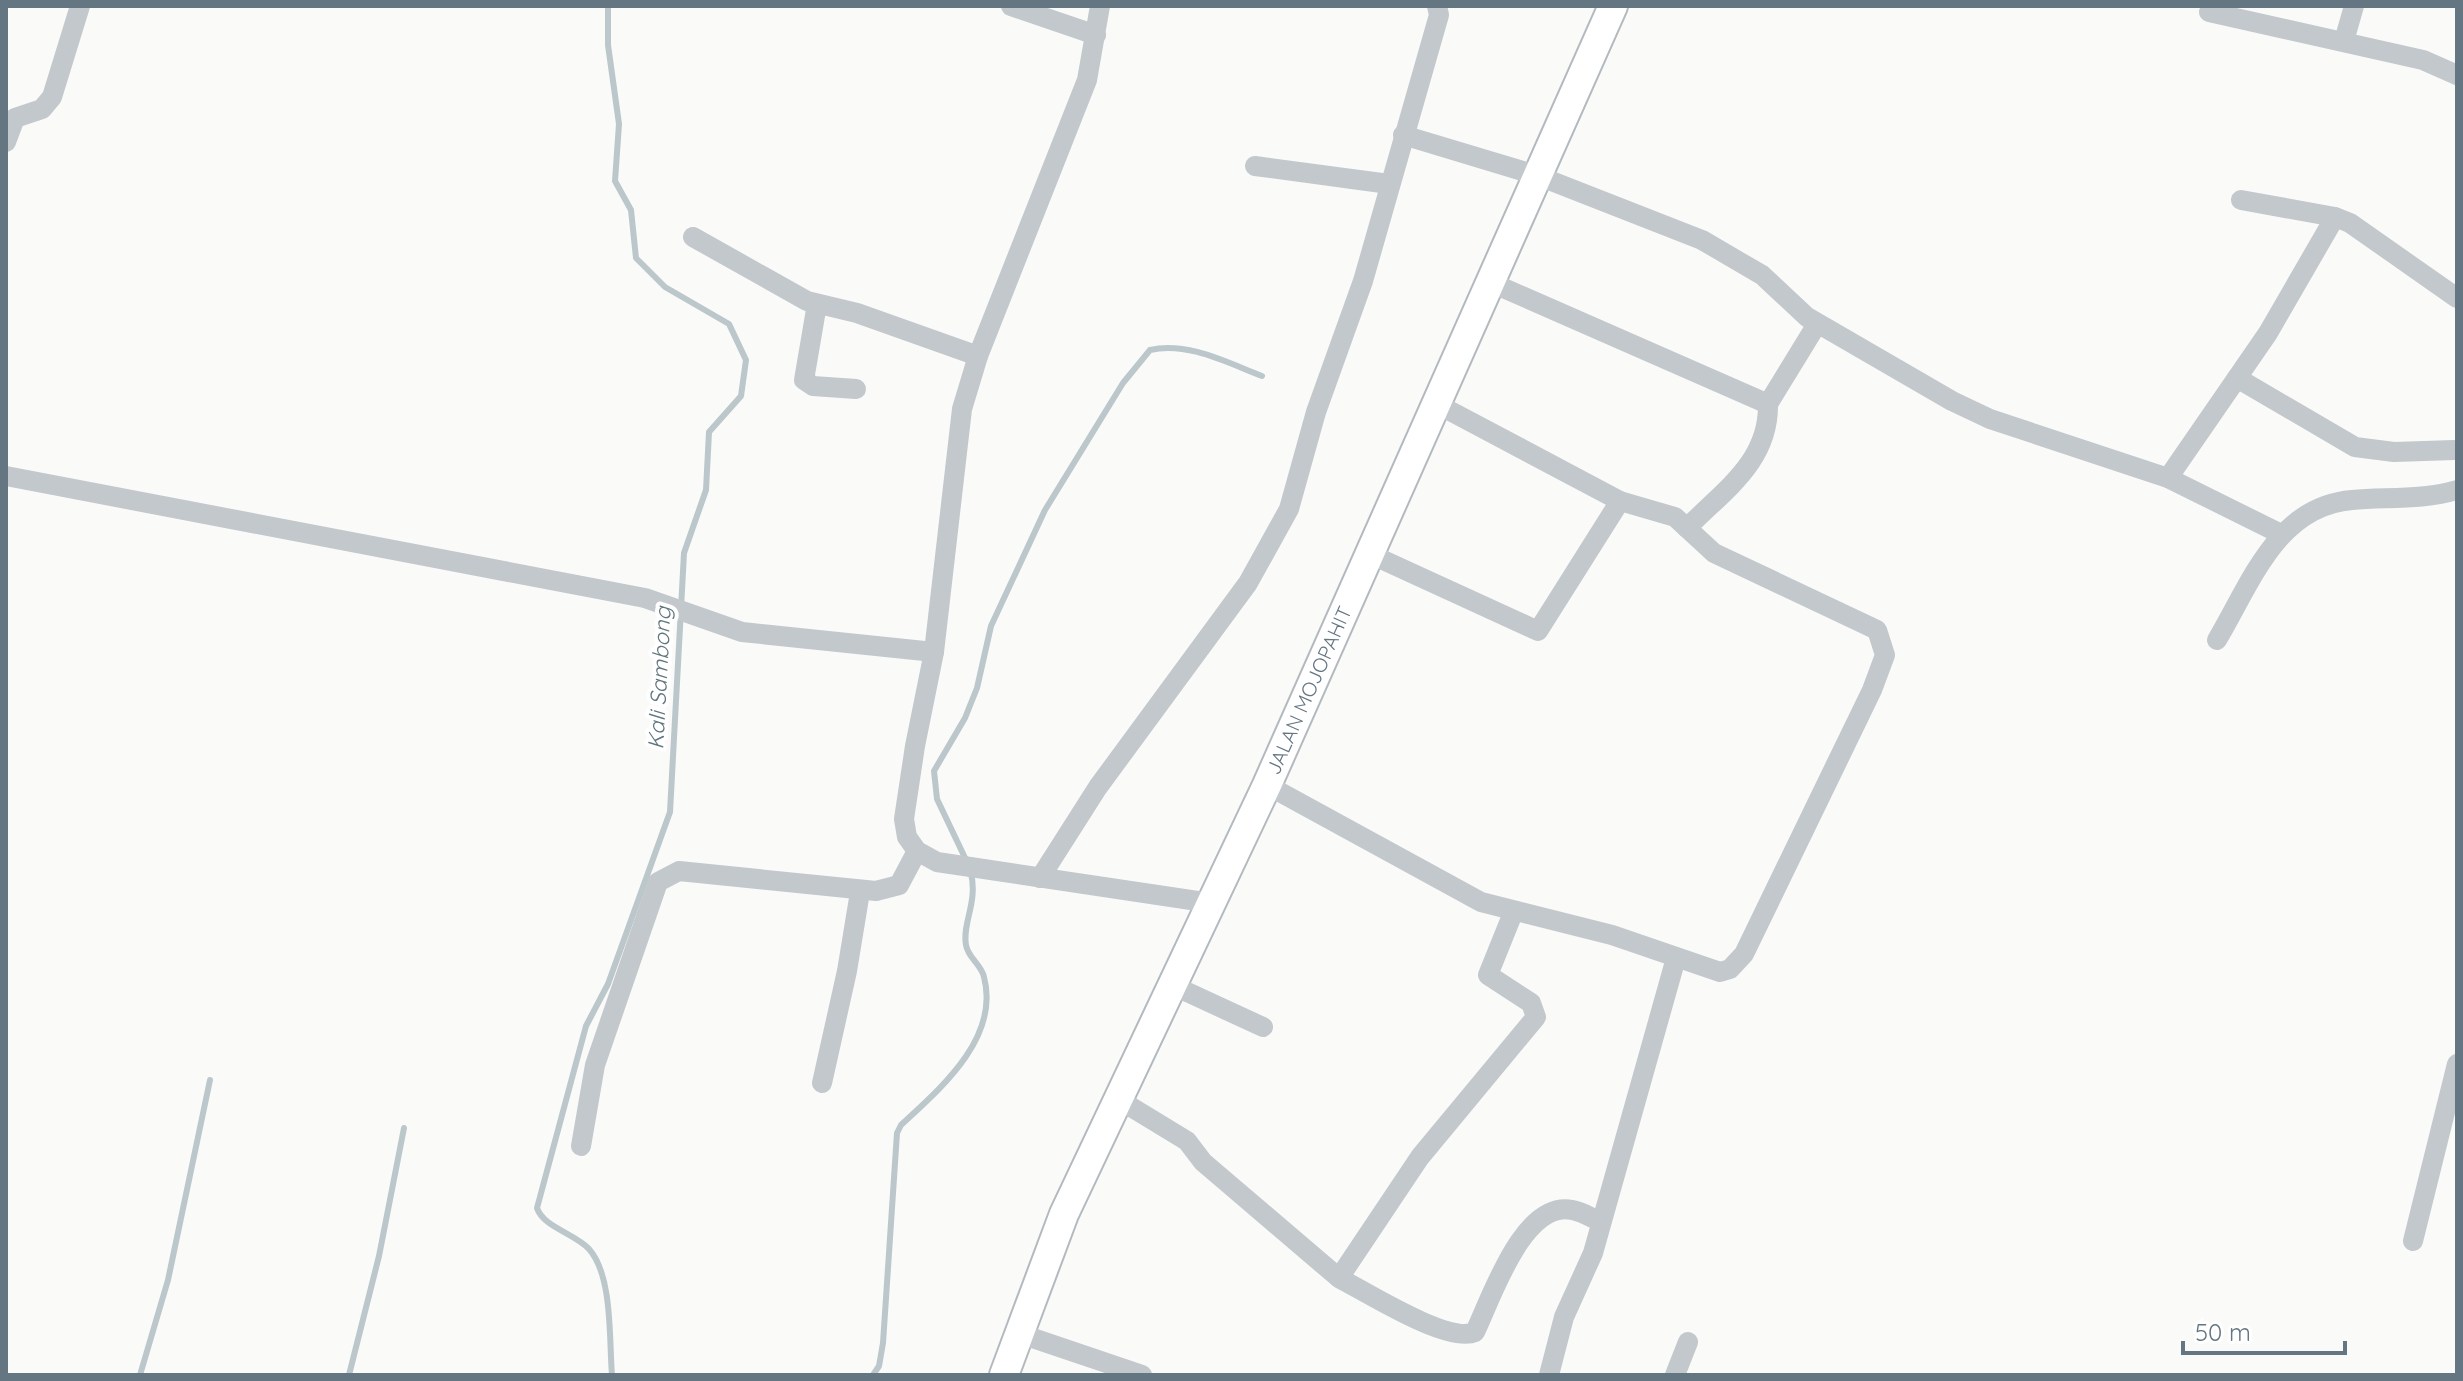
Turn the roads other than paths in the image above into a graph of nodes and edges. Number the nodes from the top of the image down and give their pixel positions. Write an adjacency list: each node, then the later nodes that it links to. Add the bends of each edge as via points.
1 (80, 6): 12 (street, via 52,97 42,109 15,118)
2 (1011, 6): 8 (street)
3 (1100, 6): 8 (street)
4 (1437, 6): 11 (street, via 1439,15)
5 (1613, 6): 14 (street, JALAN MOJOPAHIT)
6 (2354, 6): 9 (street)
7 (2209, 12): 9 (street)
8 (1096, 35): 23 (street, via 1076,112)
9 (2344, 41): 10 (street, via 2423,60)
10 (2457, 75)
11 (1403, 135): 14 (street); 15 (street)
12 (6, 142)
13 (1255, 166): 15 (street)
14 (1536, 175): 19 (street, JALAN MOJOPAHIT); 22 (street, via 1702,240 1762,275)
15 (1389, 184): 40 (street, via 1297,488 1270,548 1083,809)
16 (2241, 200): 17 (street)
17 (2335, 217): 20 (street); 24 (street)
18 (693, 237): 21 (street, via 786,293)
19 (1492, 283): 26 (street, JALAN MOJOPAHIT); 27 (street)
20 (2457, 298)
21 (817, 304): 23 (street); 25 (street, via 804,380 813,386)
22 (1817, 324): 27 (street); 30 (street, via 1990,419)
23 (978, 356): 37 (street, via 962,409)
24 (2237, 378): 28 (street, via 2355,447); 30 (street)
25 (856, 389)
26 (1437, 404): 32 (street); 35 (street, JALAN MOJOPAHIT)
27 (1768, 404): 33 (street, via 1761,448)
28 (2456, 450)
29 (6, 476): 37 (street, via 662,602 742,632)
30 (2168, 478): 34 (street)
31 (2457, 490): 34 (street, via 2321,506)
32 (1620, 501): 33 (street, via 1675,517); 35 (street, via 1538,631)
33 (1687, 528): 44 (street, via 1714,553 1877,630 1885,655 1744,954 1720,972)
34 (2281, 534): 36 (street)
35 (1370, 554): 38 (street, JALAN MOJOPAHIT)
36 (2217, 640)
37 (934, 652): 39 (street, via 904,819)
38 (1267, 785): 42 (street, JALAN MOJOPAHIT); 43 (street, via 1481,902)
39 (917, 851): 40 (street, via 937,862); 41 (street, via 899,885)
40 (1040, 878): 42 (street)
41 (860, 892): 48 (street); 50 (street, via 679,871 658,882 595,1065)
42 (1211, 903): 45 (street, JALAN MOJOPAHIT)
43 (1513, 913): 44 (street, via 1612,935); 53 (street, via 1488,975 1531,1003 1536,1017 1420,1157)
44 (1676, 958): 51 (street)
45 (1172, 985): 46 (street); 49 (street, JALAN MOJOPAHIT)
46 (1263, 1027)
47 (2457, 1064): 52 (street)
48 (822, 1083)
49 (1118, 1099): 53 (street, via 1187,1141 1203,1162); 54 (street, JALAN MOJOPAHIT, via 1064,1214)
50 (581, 1146)
51 (1601, 1222): 53 (street, via 1570,1209 1523,1232 1475,1332 1465,1337); 58 (street, via 1564,1317)
52 (2413, 1241)
53 (1339, 1278)
54 (1018, 1333): 56 (street, JALAN MOJOPAHIT); 57 (street)
55 (1688, 1342): 59 (street)
56 (1004, 1375)
57 (1142, 1375)
58 (1549, 1375)
59 (1675, 1375)

